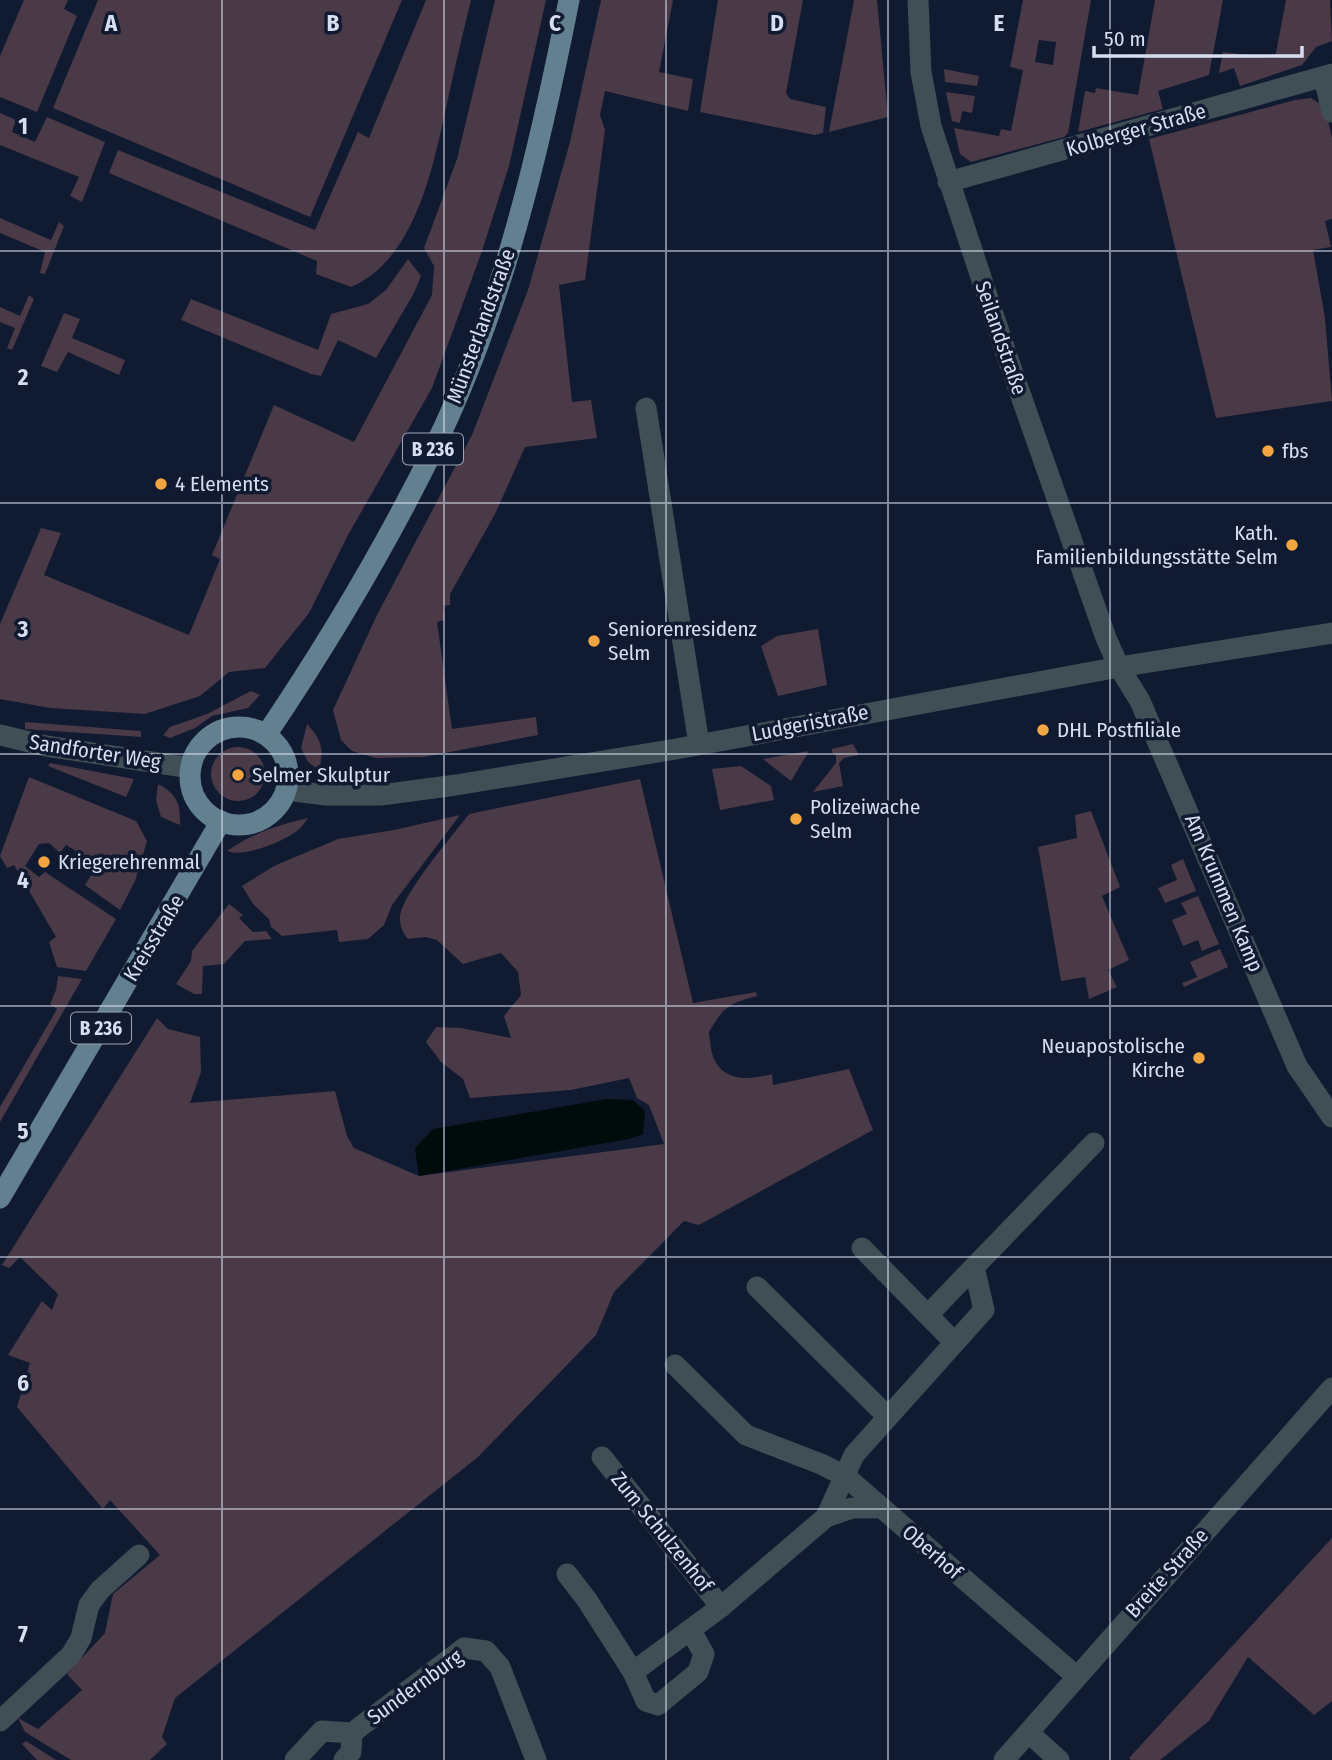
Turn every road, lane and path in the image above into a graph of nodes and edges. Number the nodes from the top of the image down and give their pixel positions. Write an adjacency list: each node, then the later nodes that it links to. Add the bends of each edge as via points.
1 (569, 0): 10 (main road, Münsterlandstraße / B 236, via 542,135 515,232 465,375 435,446 365,575)
2 (918, 0): 5 (street, Seilandstraße, via 921,72)
3 (1328, 76): 4 (street, Kolberger Straße); 5 (street, Kolberger Straße)
4 (1332, 112)
5 (948, 182): 8 (street, Seilandstraße)
6 (646, 408): 11 (street)
7 (1332, 633): 8 (street, Ludgeristraße)
8 (1119, 667): 11 (street, Ludgeristraße); 15 (street, Am Krummen Kamp, via 1140,701 1297,1066)
9 (0, 735): 12 (street, Sandforter Weg)
10 (266, 735): 12 (main road, via 254,729 226,728 203,743); 13 (main road, via 285,759)
11 (699, 744): 13 (street, Ludgeristraße, via 381,795)
12 (191, 768): 14 (main road, via 197,800)
13 (286, 790): 14 (main road, via 268,816 237,825)
14 (221, 821): 17 (main road, Kreisstraße / B 236)
15 (1332, 1117)
16 (1094, 1143): 19 (street)
17 (0, 1198)
18 (862, 1248): 21 (street)
19 (974, 1267): 21 (street); 22 (street, via 984,1310)
20 (757, 1287): 25 (street)
21 (928, 1315): 22 (street)
22 (954, 1342): 25 (street)
23 (675, 1365): 27 (street, via 746,1435)
24 (1332, 1388): 35 (street, Breite Straße)
25 (887, 1416): 27 (street, via 854,1455)
26 (602, 1457): 32 (street, Zum Schulzenhof)
27 (845, 1476): 28 (street, Oberhof); 29 (street, Zum Schulzenhof)
28 (881, 1508): 29 (street, via 852,1508); 35 (street, Oberhof)
29 (826, 1517): 32 (street, Zum Schulzenhof)
30 (139, 1555): 36 (street, via 89,1605 81,1638 71,1655)
31 (567, 1574): 34 (street)
32 (721, 1607): 33 (street, Zum Schulzenhof)
33 (691, 1631): 34 (street, Zum Schulzenhof); 34 (street, via 704,1654 698,1672 658,1705 646,1701)
34 (633, 1672)
35 (1076, 1676): 37 (street, Breite Straße)
36 (0, 1721)
37 (1029, 1733): 42 (street, Breite Straße); 43 (street)
38 (352, 1734): 39 (street, Sundernburg, via 322,1731); 40 (street, Sundernburg, via 351,1752); 41 (street, Sundernburg, via 464,1648 486,1651 500,1667)
39 (295, 1760)
40 (344, 1760)
41 (536, 1760)
42 (1004, 1760)
43 (1059, 1760)

